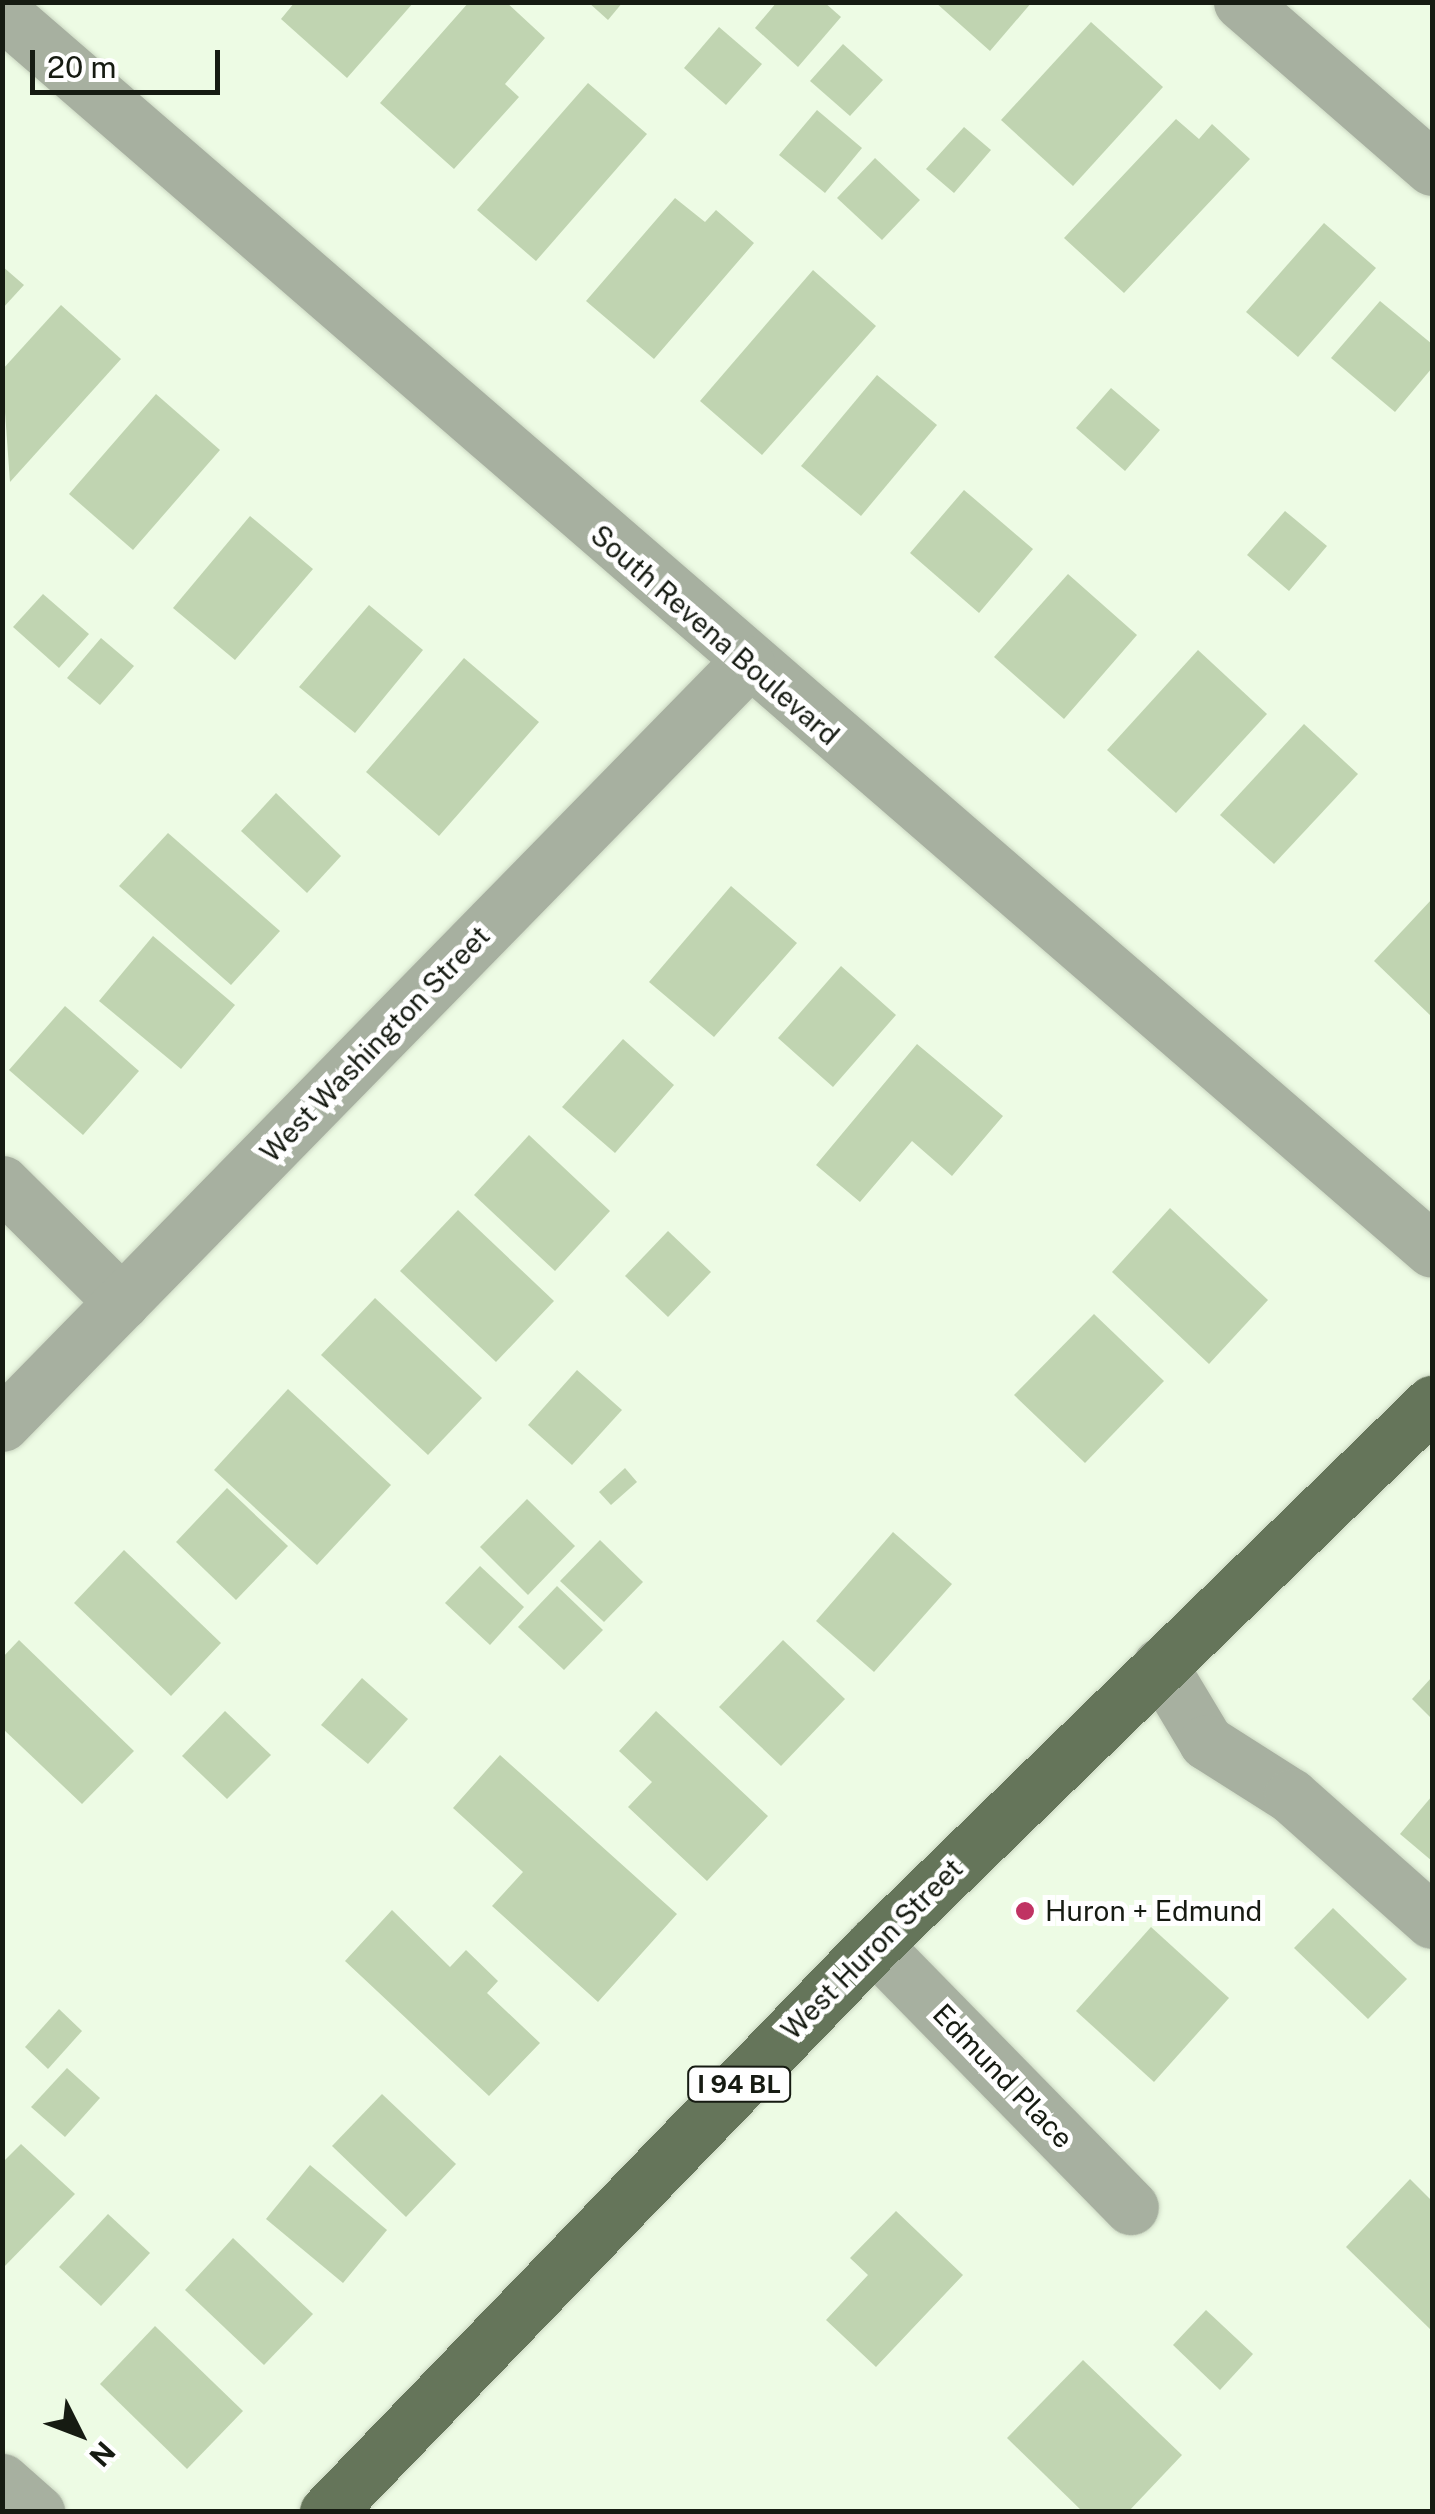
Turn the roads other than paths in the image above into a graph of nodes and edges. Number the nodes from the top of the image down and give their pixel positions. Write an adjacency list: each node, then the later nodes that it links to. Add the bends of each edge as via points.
1 (1241, 2): 3 (street)
2 (3, 7): 4 (street, South Revena Boulevard)
3 (1432, 168)
4 (747, 663): 6 (street, South Revena Boulevard); 7 (street, West Washington Street)
5 (2, 1183): 7 (street)
6 (1432, 1250)
7 (122, 1302): 9 (street, West Washington Street)
8 (1432, 1403): 10 (main road, West Huron Street / I 94 BL)
9 (2, 1424)
10 (1160, 1665): 11 (street, via 1206,1742 1291,1796); 12 (main road, West Huron Street / I 94 BL)
11 (1432, 1921)
12 (874, 1944): 13 (street, Edmund Place); 16 (main road, West Huron Street / I 94 BL)
13 (1131, 2207)
14 (2, 2481): 15 (street)
15 (37, 2512)
16 (327, 2512)

